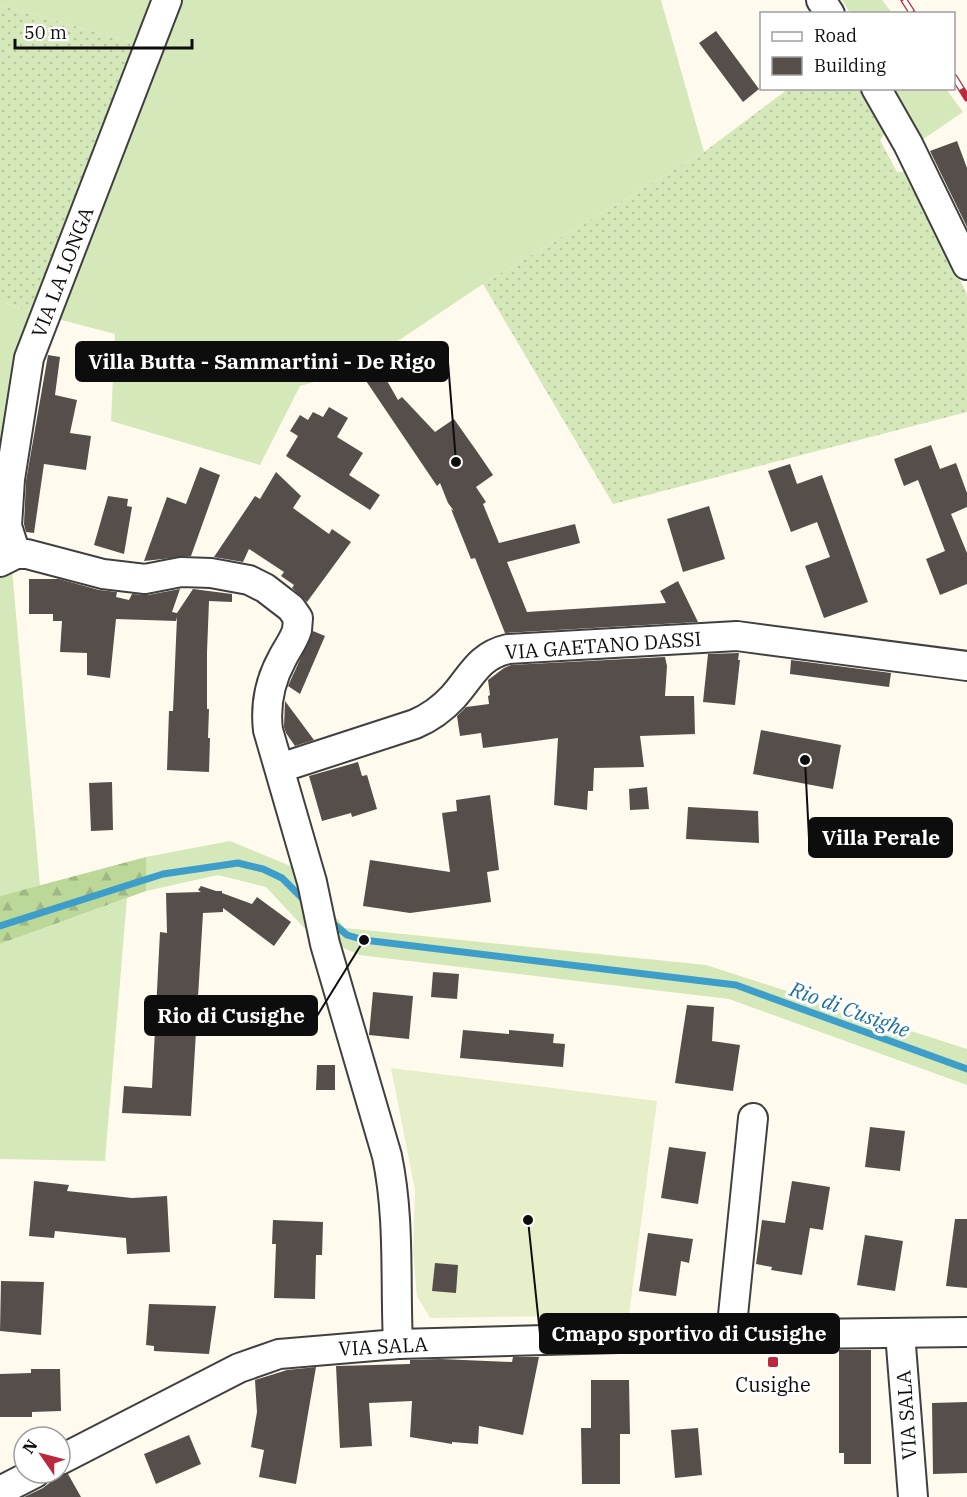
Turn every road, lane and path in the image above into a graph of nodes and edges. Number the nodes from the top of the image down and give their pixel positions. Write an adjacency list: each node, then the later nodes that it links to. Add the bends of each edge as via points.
1 (167, 0): 4 (street, VIA LA LONGA, via 29,358 10,479)
2 (877, 90): 3 (street)
3 (967, 265)
4 (8, 558): 6 (street, via 27,554 103,574 145,579 181,572 227,575 257,584 291,608 298,618 297,630 276,672 267,707 268,729)
5 (967, 666): 6 (street, VIA GAETANO DASSI, via 737,636 508,650 484,660 453,697 428,718)
6 (280, 768): 11 (street, via 393,1185)
7 (753, 1118): 10 (street)
8 (967, 1332): 9 (street, VIA SALA)
9 (900, 1333): 10 (street, VIA SALA); 13 (street, VIA SALA)
10 (730, 1335): 11 (street, VIA SALA)
11 (398, 1344): 12 (street, VIA SALA, via 302,1351 259,1359)
12 (72, 1454)
13 (913, 1497)

